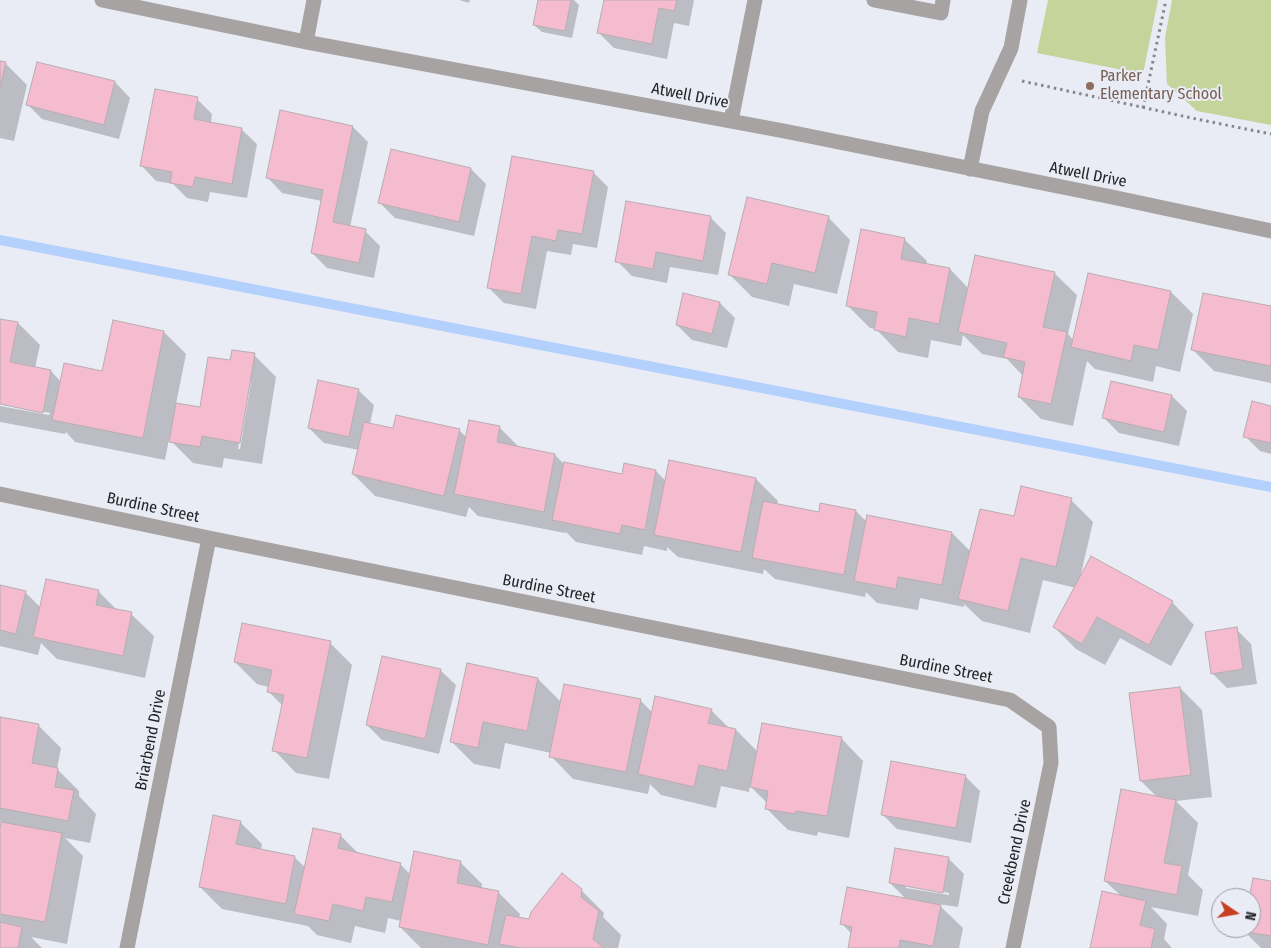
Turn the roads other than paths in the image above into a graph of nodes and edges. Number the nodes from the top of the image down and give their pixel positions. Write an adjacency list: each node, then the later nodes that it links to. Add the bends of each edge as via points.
1 (102, 0): 7 (street, Atwell Drive)
2 (314, 0): 7 (street)
3 (755, 0): 8 (street)
4 (874, 0): 5 (street, via 941,13)
5 (944, 0)
6 (1020, 0): 9 (street, via 1011,48 982,111)
7 (306, 42): 8 (street, Atwell Drive)
8 (731, 122): 9 (street, Atwell Drive)
9 (970, 169): 10 (street, Atwell Drive)
10 (1271, 231)
11 (0, 494): 12 (street, Burdine Street)
12 (209, 538): 13 (street, Burdine Street, via 1010,700 1049,727); 14 (street, Briarbend Drive)
13 (1051, 763): 15 (street, Creekbend Drive)
14 (126, 948)
15 (1013, 948)

